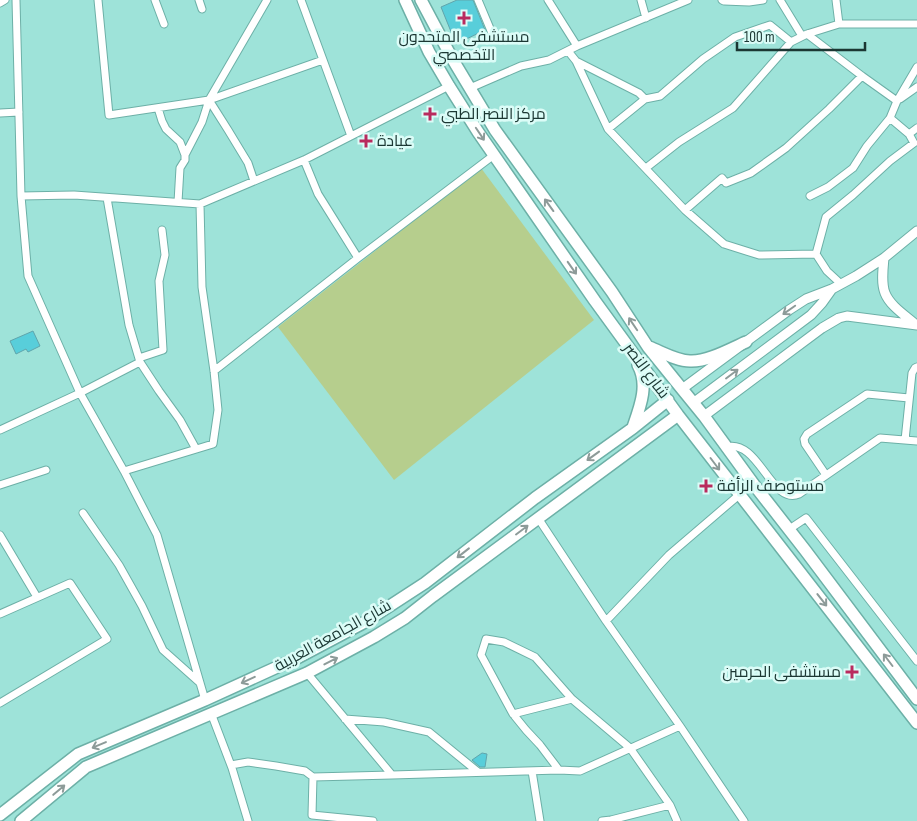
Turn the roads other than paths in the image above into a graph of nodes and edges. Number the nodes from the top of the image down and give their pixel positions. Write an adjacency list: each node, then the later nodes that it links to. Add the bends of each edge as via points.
1 (5, 0): 18 (street)
2 (16, 0): 40 (street)
3 (98, 0): 39 (street, via 109,115)
4 (155, 0): 21 (street)
5 (199, 0): 19 (street)
6 (267, 0): 37 (street)
7 (301, 0): 29 (street)
8 (405, 0): 33 (main road, شارع النصر)
9 (478, 0): 25 (street)
10 (548, 0): 27 (street)
11 (641, 0): 20 (street)
12 (688, 0): 20 (street)
13 (722, 0): 14 (street)
14 (763, 0)
15 (780, 0): 24 (street)
16 (836, 0): 22 (street)
17 (423, 1): 34 (main road, شارع النصر)
18 (0, 3)
19 (202, 9)
20 (646, 18): 27 (street)
21 (164, 24)
22 (839, 24): 23 (street); 24 (street)
23 (917, 24)
24 (805, 35): 26 (street); 32 (street)
25 (494, 38)
26 (791, 42): 36 (street, via 770,26 735,37 660,96); 51 (street, via 733,108 678,142)
27 (577, 46): 28 (street)
28 (568, 51): 30 (street); 34 (street, via 549,60 520,66)
29 (323, 60): 37 (street); 46 (street)
30 (576, 61): 36 (street); 44 (street)
31 (917, 68): 38 (street)
32 (862, 76): 38 (street); 58 (street, via 786,148 751,173 726,183 722,178)
33 (449, 86): 46 (street); 49 (main road, شارع النصر, one-way to 49)
34 (470, 88): 64 (main road, شارع النصر, one-way to 34, via 495,130)
35 (917, 88): 38 (street)
36 (645, 99): 44 (street)
37 (208, 100): 39 (street); 48 (street, via 202,122); 52 (street, via 248,163)
38 (897, 101): 42 (street)
39 (158, 108): 48 (street, via 166,129 180,142)
40 (20, 112): 41 (street); 53 (street)
41 (0, 113)
42 (890, 118): 45 (street); 54 (street, via 853,168)
43 (917, 128): 45 (street)
44 (608, 129): 51 (street)
45 (908, 134): 47 (street)
46 (351, 136): 50 (street)
47 (915, 145): 61 (street, via 890,161 826,217)
48 (185, 155): 56 (street, via 180,168)
49 (494, 155): 62 (street); 67 (main road, شارع النصر, one-way to 67)
50 (304, 160): 52 (street); 62 (street, via 318,194)
51 (646, 168): 58 (street)
52 (254, 181): 57 (street)
53 (21, 196): 55 (street); 78 (street, via 28,276)
54 (810, 196)
55 (107, 198): 56 (street); 74 (street, via 129,325)
56 (178, 202): 57 (street)
57 (200, 204): 76 (street, via 202,287)
58 (685, 210): 61 (street, via 724,244 759,255)
59 (162, 230): 74 (street, via 165,255 159,282 163,350)
60 (917, 231): 63 (street)
61 (816, 254): 65 (street)
62 (358, 258): 76 (street)
63 (884, 258): 65 (street); 70 (street, via 885,293)
64 (605, 284): 67 (main road, via 601,292); 68 (main road, شارع النصر)
65 (841, 284): 66 (street)
66 (832, 289): 71 (street, one-way to 71, via 798,304); 81 (street, one-way to 66, via 811,315)
67 (590, 294): 69 (main road, شارع النصر)
68 (618, 302): 69 (main road, via 611,304); 72 (main road, شارع النصر, one-way to 68)
69 (604, 314): 73 (main road, شارع النصر)
70 (916, 325): 83 (street, via 847,316 839,318)
71 (746, 342): 72 (main road, via 705,359 690,361); 77 (street)
72 (648, 347): 77 (main road, شارع النصر)
73 (632, 352): 80 (main road, شارع النصر); 85 (main road, via 641,370 643,387 643,398)
74 (140, 360): 78 (street); 91 (street)
75 (917, 368): 79 (street, via 912,373)
76 (214, 371): 91 (street, via 218,410 213,444)
77 (682, 390): 81 (main road, شارع النصر)
78 (80, 393): 86 (street); 93 (street)
79 (909, 398): 87 (street); 94 (street, via 868,394 807,434 805,444)
80 (668, 400): 82 (main road, شارع النصر); 85 (main road, شارع الجامعة العربية)
81 (693, 403): 83 (main road, شارع النصر)
82 (678, 415): 84 (main road, شارع النصر); 89 (main road, شارع الجامعة العربية)
83 (704, 416): 90 (main road, شارع النصر)
84 (685, 425): 89 (main road); 96 (main road, شارع النصر, one-way to 96)
85 (633, 428): 112 (main road, شارع الجامعة العربية, one-way to 112, via 425,583 365,622 297,658)
86 (0, 430)
87 (905, 440): 88 (street); 94 (street, via 880,438)
88 (917, 441)
89 (642, 442): 98 (main road, شارع الجامعة العربية)
90 (726, 447): 94 (street, via 738,446 746,450 780,490 790,496 799,494); 99 (main road, شارع النصر)
91 (196, 449): 93 (street)
92 (46, 470): 95 (street)
93 (124, 471): 109 (street, via 157,535)
94 (826, 475)
95 (0, 485)
96 (739, 495): 101 (main road, شارع النصر); 106 (street, via 669,555)
97 (82, 513): 109 (street, via 119,565 163,650)
98 (538, 518): 106 (street); 108 (main road, شارع الجامعة العربية, one-way to 98, via 405,618)
99 (788, 530): 101 (main road); 102 (main road, شارع النصر); 107 (street, via 806,518)
100 (0, 535): 104 (street)
101 (776, 541): 103 (main road, شارع النصر)
102 (805, 550): 103 (main road, via 799,548 791,553); 111 (main road, شارع النصر, one-way to 102)
103 (792, 562): 117 (main road, شارع النصر, one-way to 117)
104 (37, 597): 105 (street); 113 (street, via 70,583 106,639)
105 (0, 614)
106 (606, 621): 118 (street)
107 (917, 660)
108 (307, 672): 114 (main road, شارع الجامعة العربية); 116 (street)
109 (200, 683): 112 (street)
110 (572, 699): 115 (street); 115 (street, via 535,657 504,642 486,639 481,655); 119 (street)
111 (917, 699)
112 (205, 700): 127 (main road, شارع الجامعة العربية, one-way to 127, via 78,754)
113 (0, 704)
114 (211, 713): 120 (street); 129 (main road, شارع الجامعة العربية, one-way to 114, via 86,767)
115 (513, 714): 121 (street)
116 (344, 719): 123 (street, via 384,722 429,732); 124 (street)
117 (917, 723)
118 (680, 726): 119 (street); 135 (street)
119 (630, 748): 121 (street, via 580,771); 126 (street)
120 (231, 764): 125 (street, via 248,762 276,766 305,771); 130 (street)
121 (559, 770): 122 (street)
122 (532, 771): 123 (street); 132 (street)
123 (478, 772): 124 (street)
124 (392, 775): 125 (street)
125 (314, 777): 128 (street)
126 (670, 806): 133 (street); 134 (street)
127 (0, 815)
128 (312, 818): 131 (street)
129 (21, 821)
130 (248, 821)
131 (373, 821)
132 (540, 821)
133 (602, 821)
134 (677, 821)
135 (744, 821)

